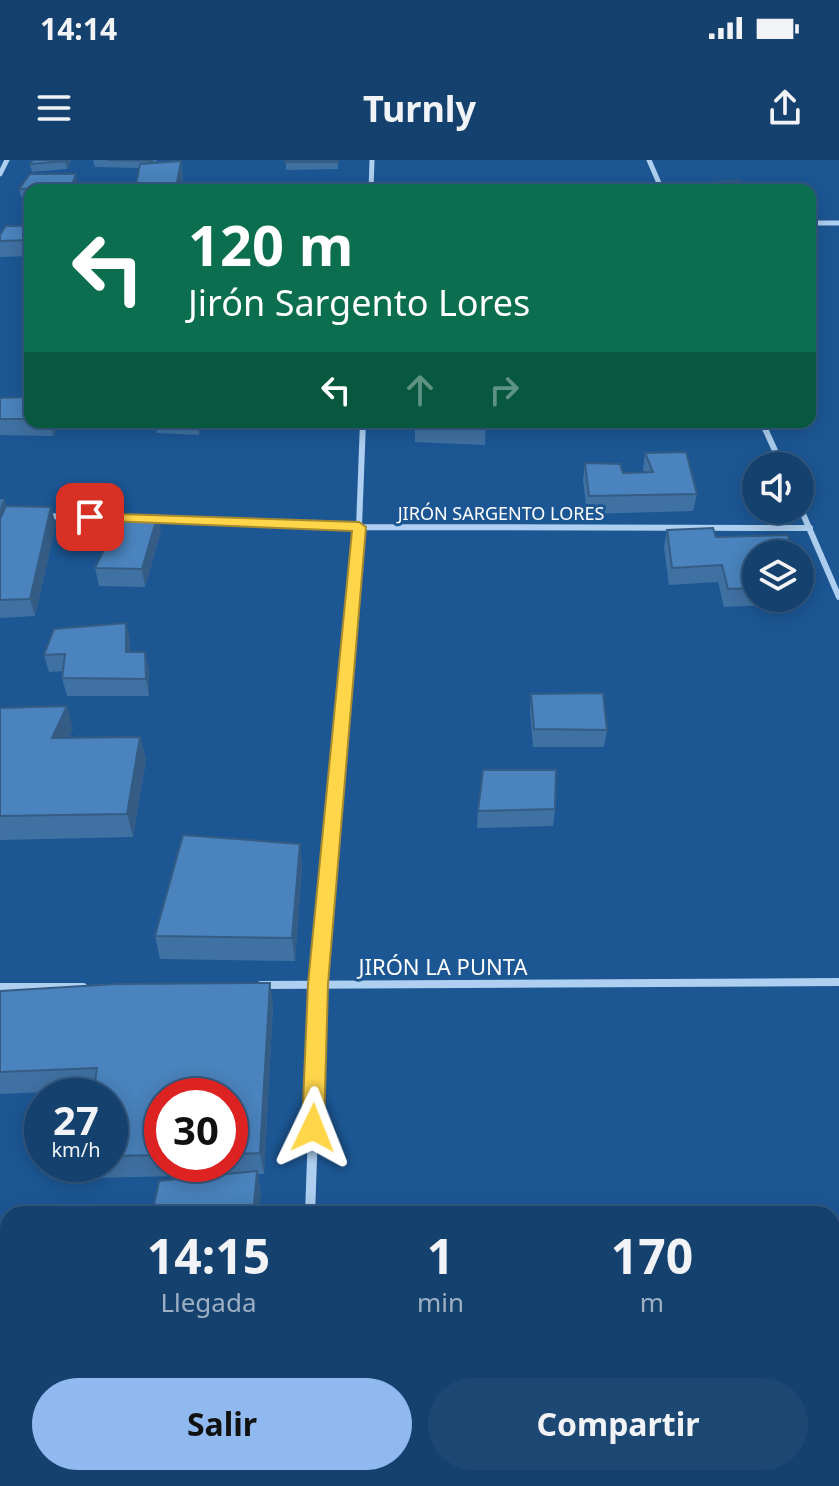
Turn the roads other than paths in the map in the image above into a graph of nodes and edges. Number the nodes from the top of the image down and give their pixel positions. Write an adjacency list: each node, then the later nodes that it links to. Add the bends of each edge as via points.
1 (7, 160): 4 (street)
2 (372, 160): 5 (street)
3 (649, 160): 6 (street)
4 (0, 174)
5 (371, 184)
6 (659, 184)
7 (816, 223): 8 (street)
8 (839, 223)
9 (363, 428): 14 (street)
10 (765, 428): 11 (street)
11 (776, 452)
12 (31, 515): 14 (street, JIRÓN SARGENTO LORES)
13 (808, 524): 15 (street)
14 (359, 527): 15 (street, JIRÓN SARGENTO LORES); 18 (street)
15 (810, 528): 16 (street)
16 (839, 597)
17 (839, 982): 18 (street, JIRÓN LA PUNTA)
18 (318, 984): 19 (street, JIRÓN LA PUNTA); 22 (street)
19 (254, 985)
20 (95, 986): 21 (street)
21 (0, 987)
22 (310, 1206)

